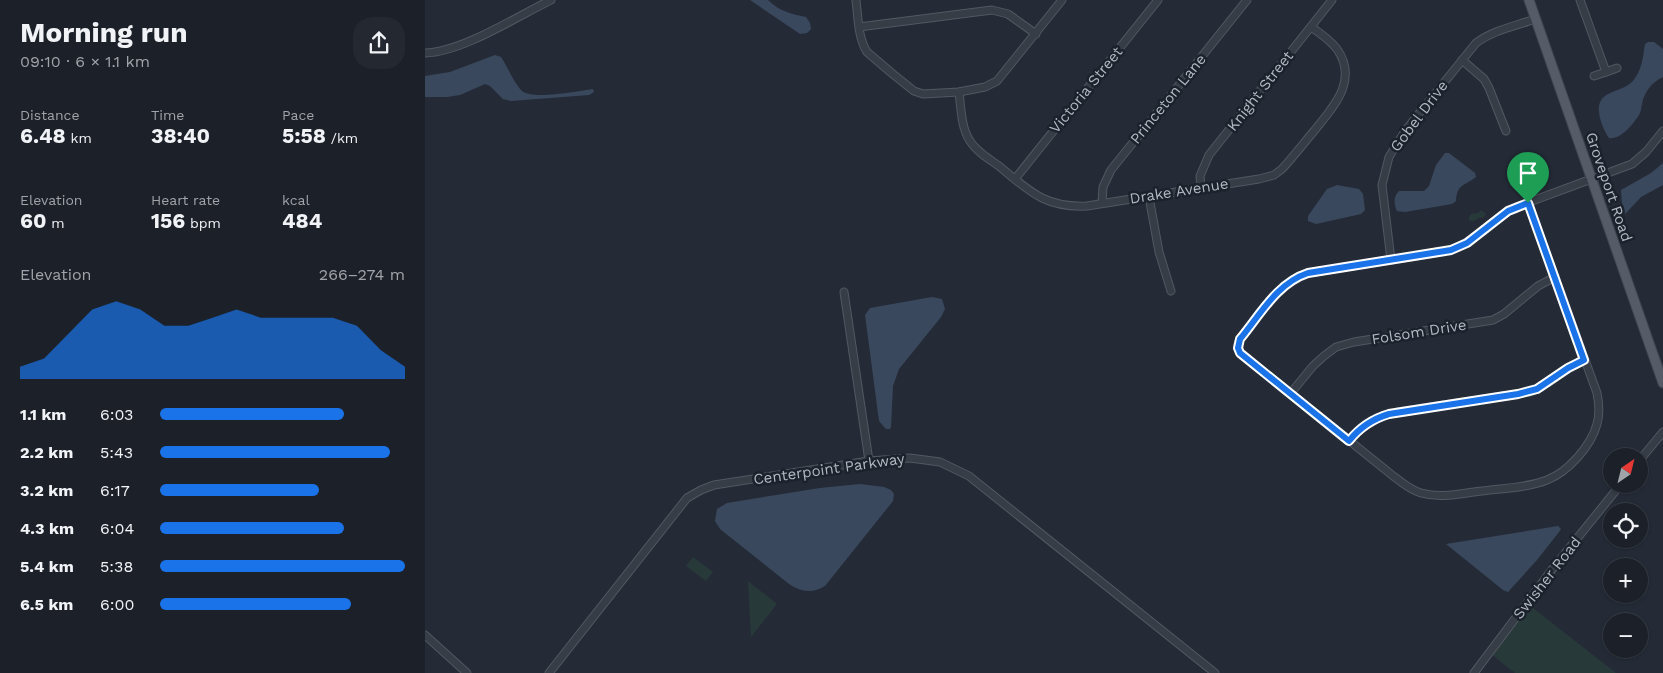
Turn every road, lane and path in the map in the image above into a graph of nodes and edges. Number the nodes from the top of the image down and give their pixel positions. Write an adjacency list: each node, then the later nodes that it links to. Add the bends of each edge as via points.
1 (551, 0): 13 (street, via 462,44)
2 (856, 0): 11 (street)
3 (1062, 0): 12 (street)
4 (1158, 0): 22 (street, Victoria Street)
5 (1247, 0): 25 (street, Princeton Lane, via 1111,170 1103,187)
6 (1332, 0): 10 (street, Knight Street)
7 (1529, 0): 9 (main road, Groveport Road)
8 (1580, 0): 16 (street)
9 (1535, 20): 14 (street, Gobel Drive, via 1483,38); 21 (main road, Groveport Road)
10 (1311, 26): 23 (street, Knight Street, via 1209,155 1200,176); 23 (street, Drake Avenue, via 1332,44 1343,64 1345,77 1334,105 1287,164 1274,175)
11 (859, 27): 12 (street, via 992,10 1008,14); 18 (street, via 867,52 914,91 928,95)
12 (1036, 34): 18 (street, via 997,82)
13 (425, 53)
14 (1462, 60): 19 (street, via 1484,79); 27 (street, Gobel Drive, via 1405,130 1385,168 1382,185)
15 (1617, 68): 16 (street)
16 (1606, 72): 17 (street)
17 (1594, 76)
18 (959, 92): 22 (street, Drake Avenue, via 969,140)
19 (1506, 131)
20 (1663, 131): 21 (street, via 1631,164)
21 (1591, 178): 26 (street); 32 (main road, Groveport Road)
22 (1015, 179): 25 (street, Drake Avenue, via 1041,198 1056,204 1071,207)
23 (1201, 188): 24 (street, Drake Avenue)
24 (1149, 197): 25 (street, Drake Avenue); 29 (street, via 1159,252)
25 (1102, 203)
26 (1528, 203): 27 (street, via 1501,216 1459,248); 28 (street)
27 (1391, 260): 33 (street, via 1296,277 1284,285 1240,339 1238,348 1241,356)
28 (1555, 277): 31 (street); 33 (street, Folsom Drive, via 1493,320 1336,347 1313,366)
29 (1171, 291)
30 (845, 292): 37 (street)
31 (1584, 360): 35 (street, via 1530,392 1379,417); 35 (street, via 1597,393 1597,424 1587,444 1570,464 1555,476 1530,485 1432,496 1407,487)
32 (1663, 382)
33 (1291, 394): 35 (street)
34 (1663, 432): 36 (street)
35 (1349, 441)
36 (1648, 450)
37 (869, 461): 41 (street, Centerpoint Parkway, via 714,485 687,498); 42 (street, Centerpoint Parkway, via 932,460 969,476)
38 (1614, 493): 43 (street, Swisher Road)
39 (425, 635): 40 (street)
40 (467, 673)
41 (549, 673)
42 (1215, 673)
43 (1474, 673)

